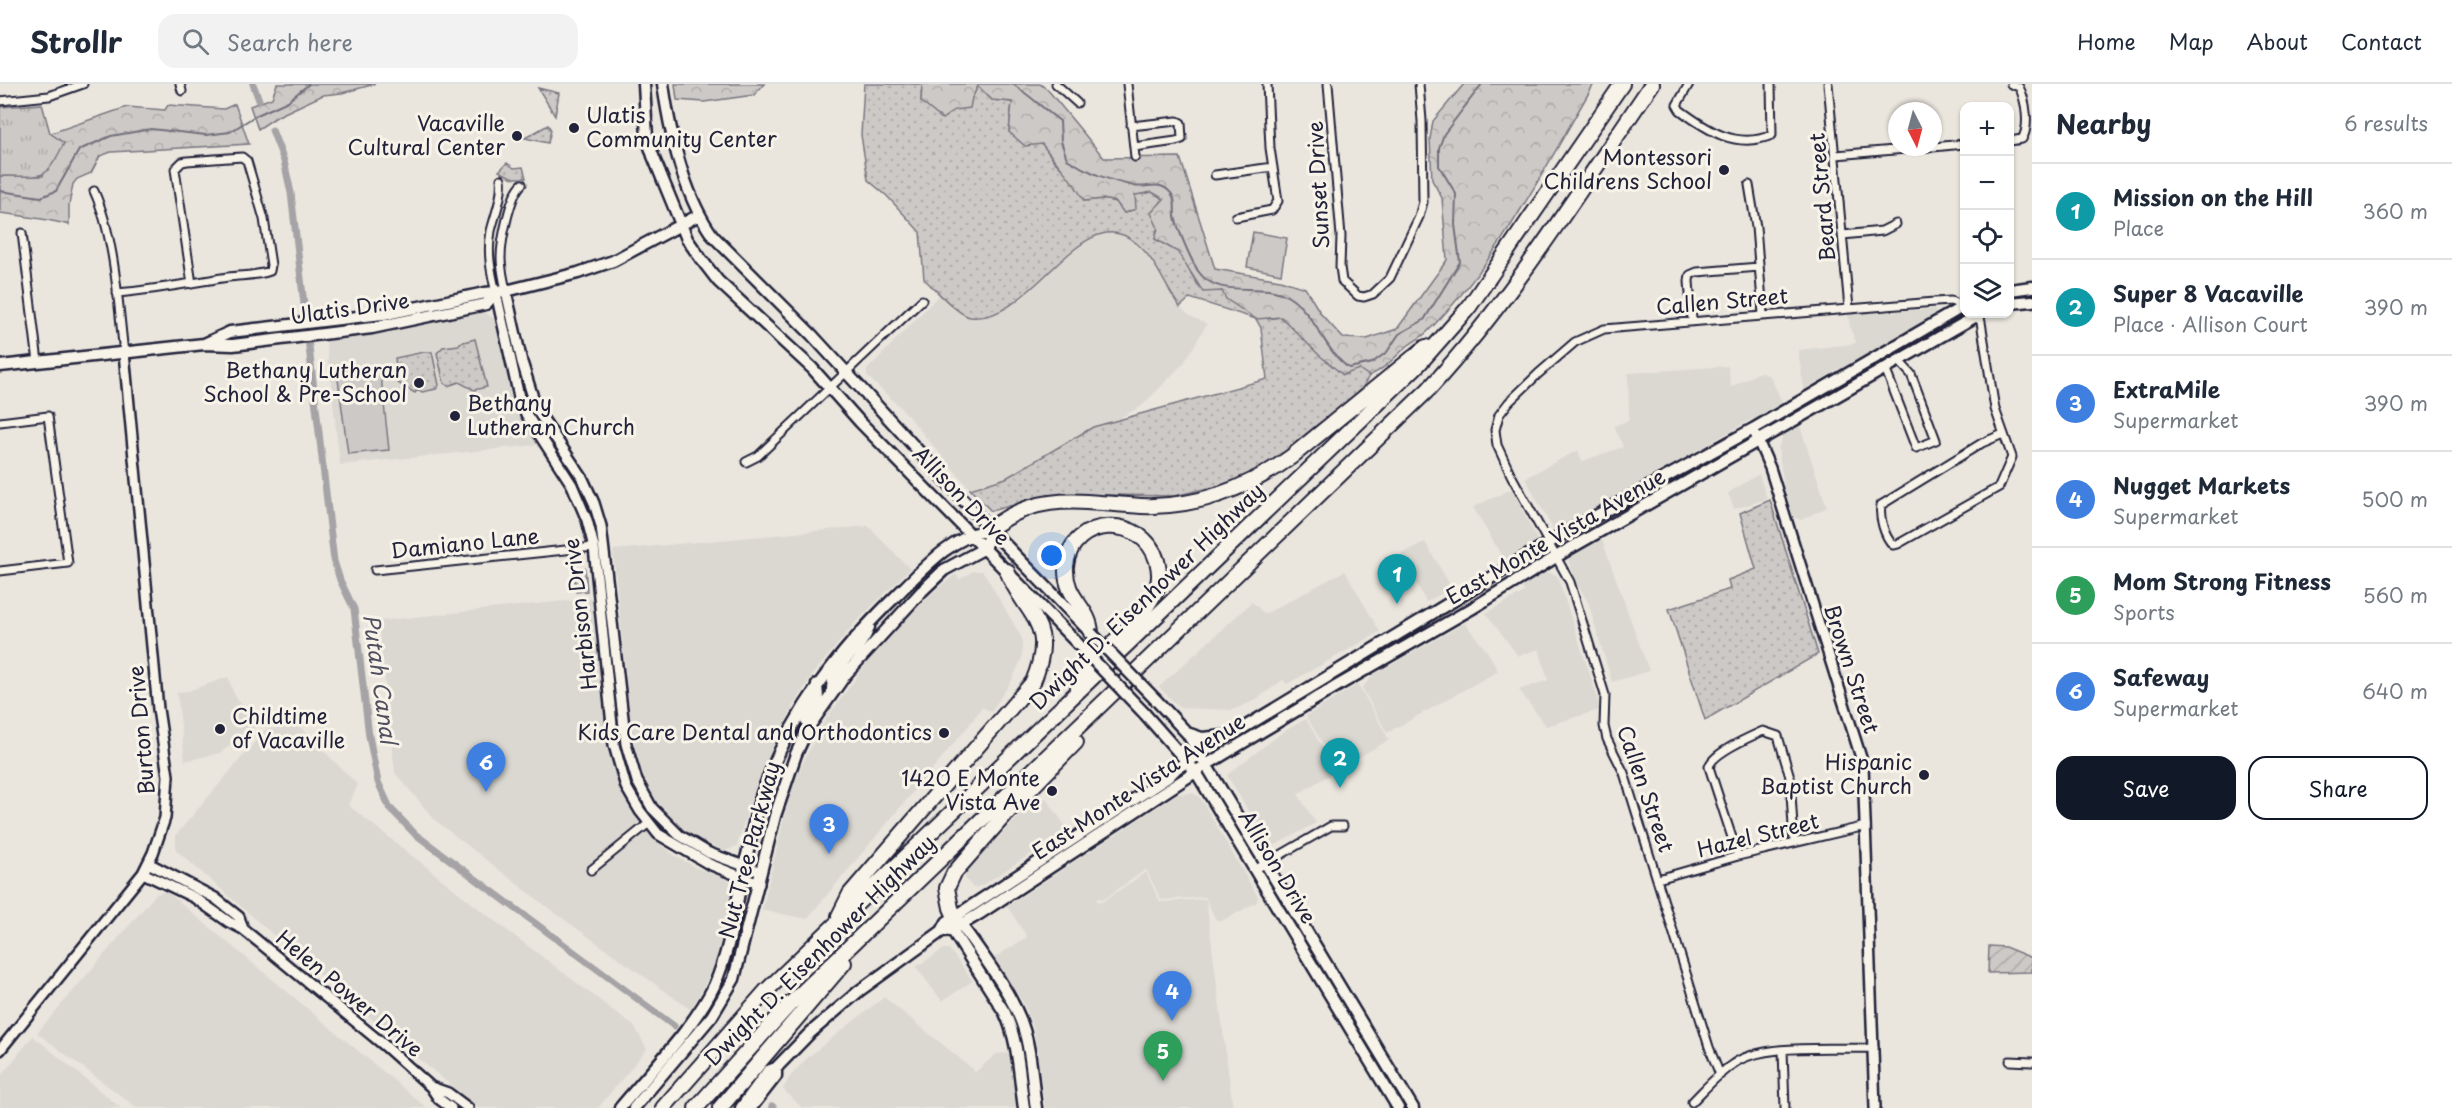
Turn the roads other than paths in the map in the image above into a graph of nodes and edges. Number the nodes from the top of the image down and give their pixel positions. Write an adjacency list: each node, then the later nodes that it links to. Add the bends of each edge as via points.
1 (83, 84): 15 (street, via 49,96)
2 (644, 84): 33 (main road, Allison Drive, via 647,138)
3 (663, 84): 31 (main road, Allison Drive, via 688,189)
4 (1056, 84): 16 (street)
5 (1127, 84): 17 (street)
6 (1267, 84): 25 (street)
7 (1328, 84): 8 (street, Sunset Drive, via 1341,236 1340,267 1343,283 1364,297 1390,278 1423,202)
8 (1419, 84)
9 (1622, 84): 53 (highway, Dwight D. Eisenhower Highway, via 1502,262)
10 (1652, 84): 81 (highway, Dwight D. Eisenhower Highway, via 1513,287 1455,360 1404,414)
11 (1689, 84): 12 (street, via 1678,100 1680,110 1718,135 1741,139 1772,135)
12 (1771, 84)
13 (1828, 84): 23 (street, Beard Street)
14 (2011, 84): 18 (street, via 2019,87 2024,96 2026,128 2022,139)
15 (0, 101)
16 (1077, 103)
17 (1131, 126): 21 (street); 21 (street, via 1177,121 1183,128 1182,139)
18 (2014, 140)
19 (1960, 144): 20 (street)
20 (1942, 146)
21 (1134, 147): 24 (street)
22 (1888, 151): 23 (street)
23 (1836, 155): 36 (street, Beard Street)
24 (1135, 157)
25 (1273, 167): 26 (street); 32 (street, via 1278,201 1272,210)
26 (1215, 175)
27 (501, 179): 41 (street, Harbison Drive, via 489,246 489,262)
28 (522, 184): 41 (street, Harbison Drive, via 515,192 501,248)
29 (1749, 185): 37 (street)
30 (94, 191): 42 (street, via 114,265)
31 (699, 215): 33 (main road, Ulatis Drive); 60 (main road, Allison Drive, via 723,247)
32 (1236, 217)
33 (681, 224): 41 (main road, Ulatis Drive, via 597,267); 61 (main road, Allison Drive, via 718,281)
34 (1896, 224): 36 (street, via 1882,231)
35 (22, 233): 57 (street)
36 (1843, 235): 47 (street, Beard Street)
37 (1759, 267): 49 (street); 52 (street, via 1693,273 1689,278)
38 (192, 284): 38 (street, via 270,271 264,219 247,161 238,156 177,165 175,174); 42 (street)
39 (2032, 287): 40 (main road)
40 (2014, 289)
41 (501, 292): 54 (main road, Ulatis Drive, via 391,313 230,332); 54 (main road, Ulatis Drive, via 486,304 388,326 233,345); 70 (street, Harbison Drive, via 519,397 573,485); 98 (street, Harbison Drive, via 537,410 583,479 602,526 626,744 636,782 652,808 679,835 709,853)
42 (117, 293): 55 (street)
43 (922, 300): 60 (street)
44 (2032, 301): 45 (main road)
45 (2014, 303)
46 (1960, 304): 47 (street, Callen Street, via 1951,301)
47 (1849, 308): 49 (street, Callen Street)
48 (1960, 308): 63 (main road, East Monte Vista Avenue)
49 (1763, 314): 52 (street, Callen Street)
50 (1969, 318): 56 (main road, East Monte Vista Avenue)
51 (1978, 318): 64 (street)
52 (1692, 320): 69 (street, Callen Street, via 1591,333 1544,369 1499,415 1497,445)
53 (1452, 327): 67 (highway, via 1291,457 1230,492 1158,505 1094,501 1047,504 1016,513); 80 (highway, Dwight D. Eisenhower Highway, via 1385,398)
54 (204, 344): 55 (main road, Ulatis Drive)
55 (124, 353): 57 (main road, Ulatis Drive); 96 (street, Burton Drive, via 158,709 168,776 167,807)
56 (1898, 360): 59 (main road, East Monte Vista Avenue); 59 (street, via 1911,374 1936,440 1916,448)
57 (38, 362): 58 (main road, Ulatis Drive)
58 (0, 366)
59 (1885, 368): 65 (main road, East Monte Vista Avenue)
60 (845, 373): 61 (street); 67 (main road, Allison Drive)
61 (830, 387): 66 (street, via 759,456); 68 (main road, Allison Drive)
62 (0, 422): 74 (street, via 48,416 68,563)
63 (1753, 429): 65 (street, Brown Street); 69 (main road, East Monte Vista Avenue)
64 (2003, 434): 64 (street, via 2012,457 1999,486 1898,544 1889,541 1879,513 1881,505)
65 (1759, 441): 72 (main road, East Monte Vista Avenue); 91 (street, Brown Street, via 1863,764)
66 (746, 462)
67 (990, 529): 68 (main road, Nut Tree Parkway); 71 (main road); 77 (main road, Allison Drive)
68 (970, 533): 71 (main road, Allison Drive); 76 (main road, Nut Tree Parkway, via 943,550)
69 (1549, 544): 72 (street, Callen Street); 83 (main road, East Monte Vista Avenue)
70 (594, 547): 73 (street, Damiano Lane); 88 (street, Harbison Drive, via 614,745 623,779)
71 (985, 548): 75 (main road, Allison Drive); 79 (main road, Nut Tree Parkway, via 944,570)
72 (1555, 558): 87 (main road, East Monte Vista Avenue); 104 (street, Callen Street, via 1572,588 1605,695 1607,739 1624,773)
73 (375, 570)
74 (0, 571)
75 (1007, 571): 86 (main road, Allison Drive, bridge); 108 (highway, via 1040,629 1041,663 1033,682 850,894)
76 (870, 621): 78 (main road, Nut Tree Parkway); 79 (main road, via 869,630 833,675)
77 (1090, 633): 80 (highway, via 1090,622 1068,588 1066,564 1070,554 1079,539 1093,530 1107,526 1137,533 1155,554 1159,583 1132,623 1088,671); 82 (main road, Allison Drive, bridge)
78 (817, 684): 84 (main road, via 818,698 795,741); 98 (main road, Nut Tree Parkway, via 763,790)
79 (831, 694): 84 (main road, Nut Tree Parkway)
80 (1074, 695): 108 (highway, Dwight D. Eisenhower Highway)
81 (1094, 712): 106 (highway, via 1079,738 949,880); 109 (highway, Dwight D. Eisenhower Highway)
82 (1186, 733): 83 (main road, via 1213,738); 85 (main road, Allison Drive)
83 (1230, 735): 85 (main road, East Monte Vista Avenue)
84 (796, 754): 103 (main road, Nut Tree Parkway)
85 (1199, 754): 86 (main road, East Monte Vista Avenue); 87 (main road, Allison Drive)
86 (1186, 762): 87 (main road, Allison Drive); 89 (main road, East Monte Vista Avenue)
87 (1201, 769): 94 (main road, East Monte Vista Avenue); 97 (main road, Allison Drive); 100 (main road, Allison Drive)
88 (649, 823): 99 (street); 102 (street, Harbison Drive, via 658,834 686,852)
89 (1098, 823): 93 (main road, East Monte Vista Avenue); 94 (main road, via 1091,833 1070,847)
90 (1343, 826): 97 (street, via 1331,826)
91 (1866, 826): 92 (street, Hazel Street); 110 (street, Brown Street)
92 (1794, 843): 95 (street, Hazel Street); 95 (street, via 1790,777 1778,736 1763,731 1710,762)
93 (1063, 845): 105 (main road, via 1061,854 1035,872); 106 (main road, East Monte Vista Avenue)
94 (1069, 856): 105 (main road, East Monte Vista Avenue)
95 (1738, 856): 104 (street, Hazel Street)
96 (148, 863): 101 (street, Burton Drive); 107 (street, Helen Power Drive, via 215,898 239,917)
97 (1266, 863): 100 (street); 133 (main road, Allison Drive)
98 (745, 866): 102 (main road, Nut Tree Parkway); 103 (street, Harbison Drive)
99 (591, 870)
100 (1256, 870): 132 (main road, Allison Drive)
101 (143, 873): 107 (street, Helen Power Drive, via 195,898); 111 (street, Burton Drive)
102 (742, 878): 103 (street, Harbison Drive); 123 (main road, Nut Tree Parkway, via 725,957 713,988 690,1023)
103 (760, 878): 124 (main road, Nut Tree Parkway, via 742,955 726,994)
104 (1658, 879): 117 (street, Callen Street)
105 (1026, 884): 106 (main road, East Monte Vista Avenue)
106 (951, 925): 113 (main road, via 1005,1013); 116 (main road, East Monte Vista Avenue, via 844,1004); 119 (main road, via 1007,995 1021,1021)
107 (243, 929): 118 (street, Helen Power Drive)
108 (831, 929): 125 (highway, Dwight D. Eisenhower Highway, via 737,1022)
109 (866, 932): 126 (highway, Dwight D. Eisenhower Highway, via 789,1005); 127 (highway)
110 (1874, 1048): 112 (street); 135 (street, Brown Street)
111 (0, 1050)
112 (1783, 1050): 117 (street, via 1754,1054 1733,1063); 134 (street)
113 (1018, 1060): 119 (main road, via 1025,1062 1028,1086); 130 (main road)
114 (2010, 1061): 115 (street)
115 (2032, 1062)
116 (776, 1068): 128 (main road, East Monte Vista Avenue, via 768,1071); 129 (main road, East Monte Vista Avenue, via 776,1076)
117 (1720, 1075): 120 (street)
118 (431, 1087): 121 (street, Helen Power Drive); 122 (street, Helen Power Drive, via 448,1092)
119 (1034, 1095): 131 (main road)
120 (1692, 1102)
121 (451, 1108)
122 (468, 1108)
123 (620, 1108)
124 (634, 1108)
125 (663, 1108)
126 (696, 1108)
127 (720, 1108)
128 (741, 1108)
129 (751, 1108)
130 (1024, 1108)
131 (1036, 1108)
132 (1398, 1108)
133 (1413, 1108)
134 (1785, 1108)
135 (1875, 1108)

